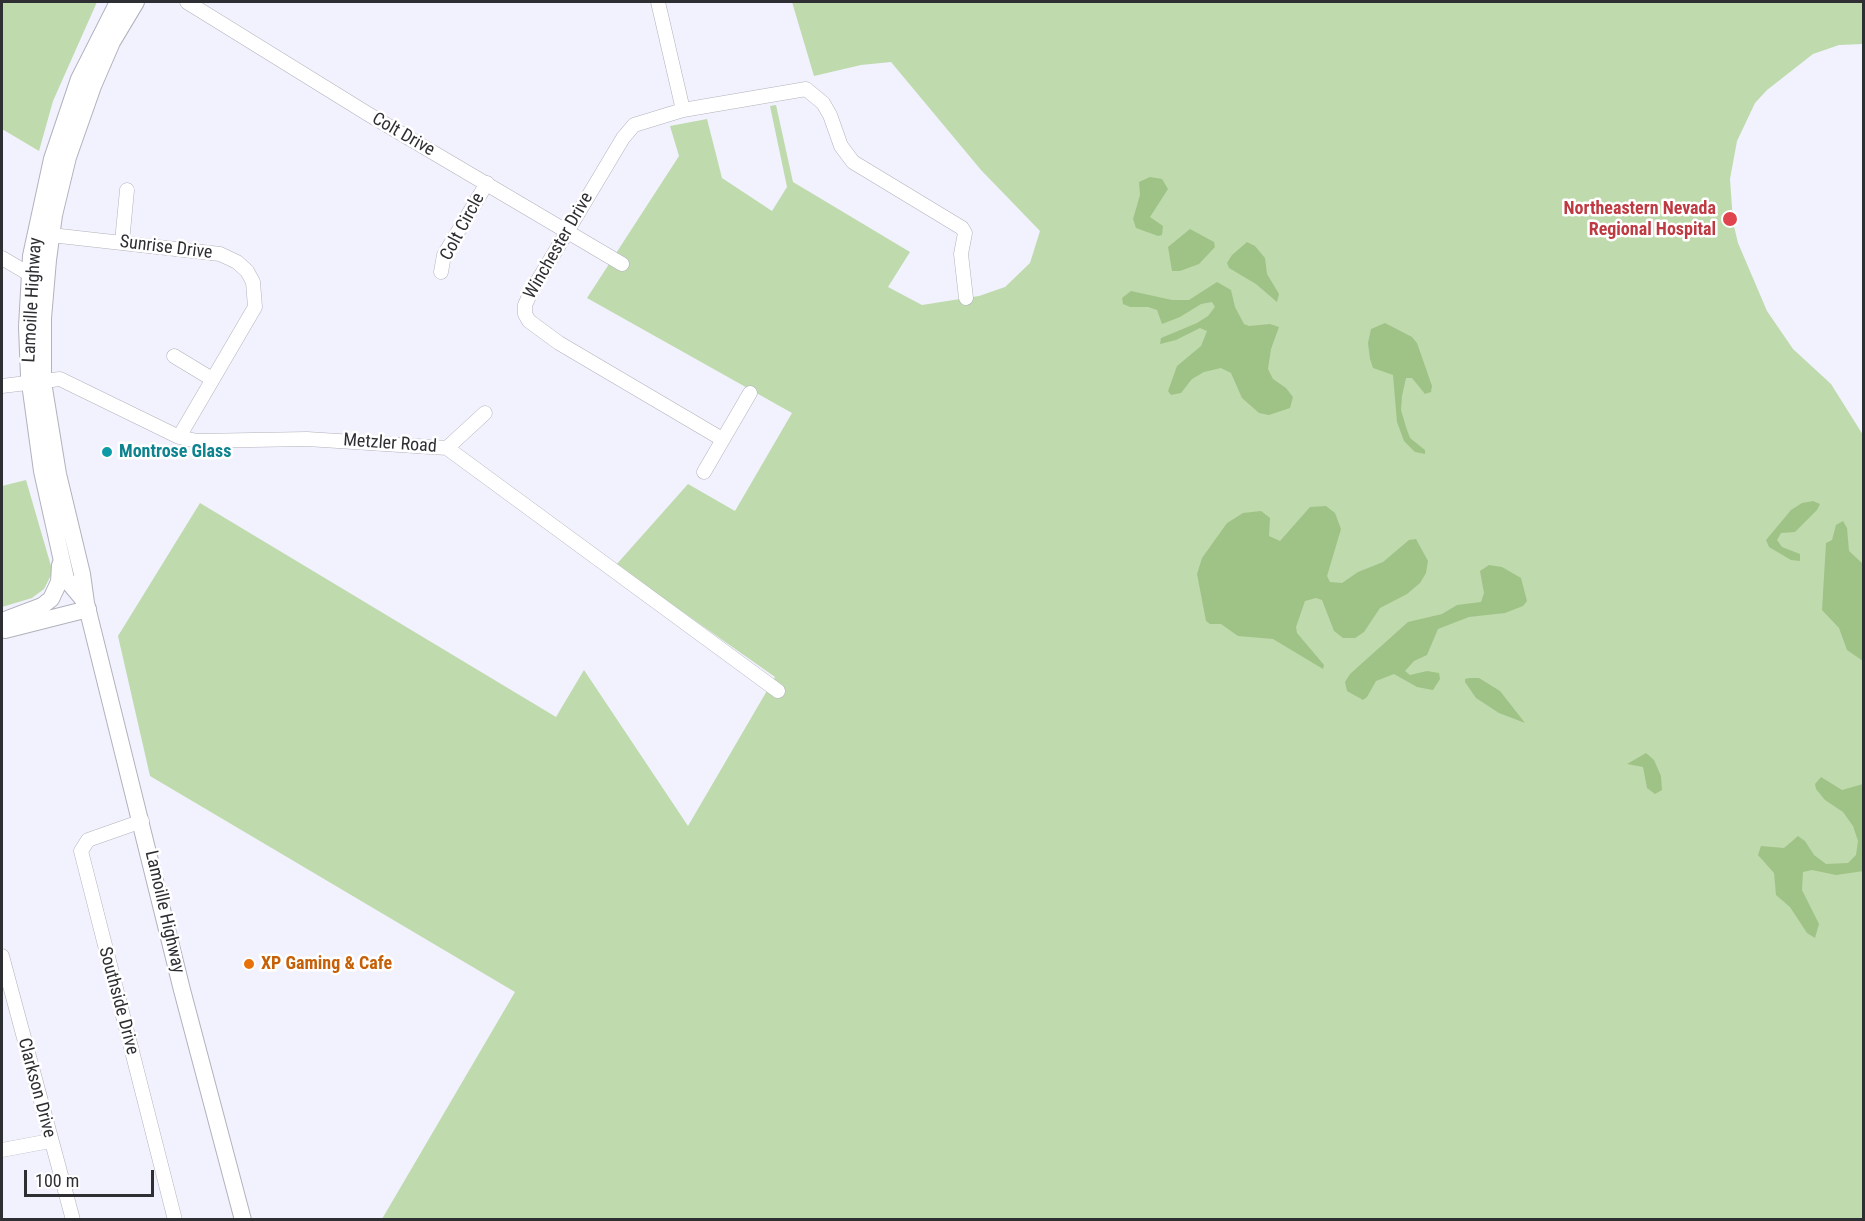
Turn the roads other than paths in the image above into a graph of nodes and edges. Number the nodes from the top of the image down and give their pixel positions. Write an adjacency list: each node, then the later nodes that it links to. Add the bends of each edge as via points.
1 (118, 2): 9 (main road, Lamoille Highway, via 79,79 52,159)
2 (136, 2): 9 (main road, Lamoille Highway, via 112,42 84,110)
3 (187, 2): 6 (street, Colt Drive)
4 (658, 2): 5 (street)
5 (683, 110): 8 (street, Winchester Drive, via 634,125); 16 (street, Winchester Drive, via 806,89 831,115 841,146 853,162 962,228)
6 (487, 183): 8 (street, Colt Drive); 13 (street, Colt Circle, via 444,255)
7 (127, 190): 10 (street)
8 (568, 231): 12 (street, Colt Drive); 24 (street, Winchester Drive, via 525,305 529,321 559,343)
9 (43, 235): 10 (street, Sunrise Drive); 14 (main road, Lamoille Highway); 15 (main road, Lamoille Highway)
10 (122, 242): 18 (street, Sunrise Drive, via 220,254 247,271 254,282 255,307)
11 (2, 258): 14 (street)
12 (622, 264)
13 (441, 272)
14 (30, 274): 15 (street); 19 (main road, Lamoille Highway, via 27,327)
15 (46, 284): 19 (main road, Lamoille Highway)
16 (966, 298)
17 (174, 356): 18 (street)
18 (212, 379): 23 (street, Sunrise Drive)
19 (37, 383): 20 (street, Metzler Road); 23 (street, Metzler Road, via 60,379 68,382); 27 (main road, Lamoille Highway, via 42,471); 28 (main road, Lamoille Highway)
20 (2, 386)
21 (750, 393): 24 (street)
22 (485, 413): 25 (street)
23 (179, 437): 25 (street, Metzler Road, via 196,441 307,439)
24 (722, 439): 26 (street)
25 (447, 448): 31 (street, Metzler Road)
26 (704, 472)
27 (53, 517): 28 (main road, Lamoille Highway, via 66,579); 29 (main road, via 60,564 57,590 42,606)
28 (87, 606): 29 (main road); 30 (main road); 32 (main road, Lamoille Highway)
29 (2, 622)
30 (2, 631)
31 (778, 691)
32 (142, 821): 38 (street, Southside Drive, via 88,840 81,851); 39 (main road, Lamoille Highway)
33 (2, 956): 34 (street, Clarkson Drive)
34 (5, 988): 35 (street, Clarkson Drive)
35 (50, 1141): 36 (street); 37 (street, Clarkson Drive)
36 (2, 1150)
37 (72, 1220)
38 (175, 1220)
39 (243, 1220)

